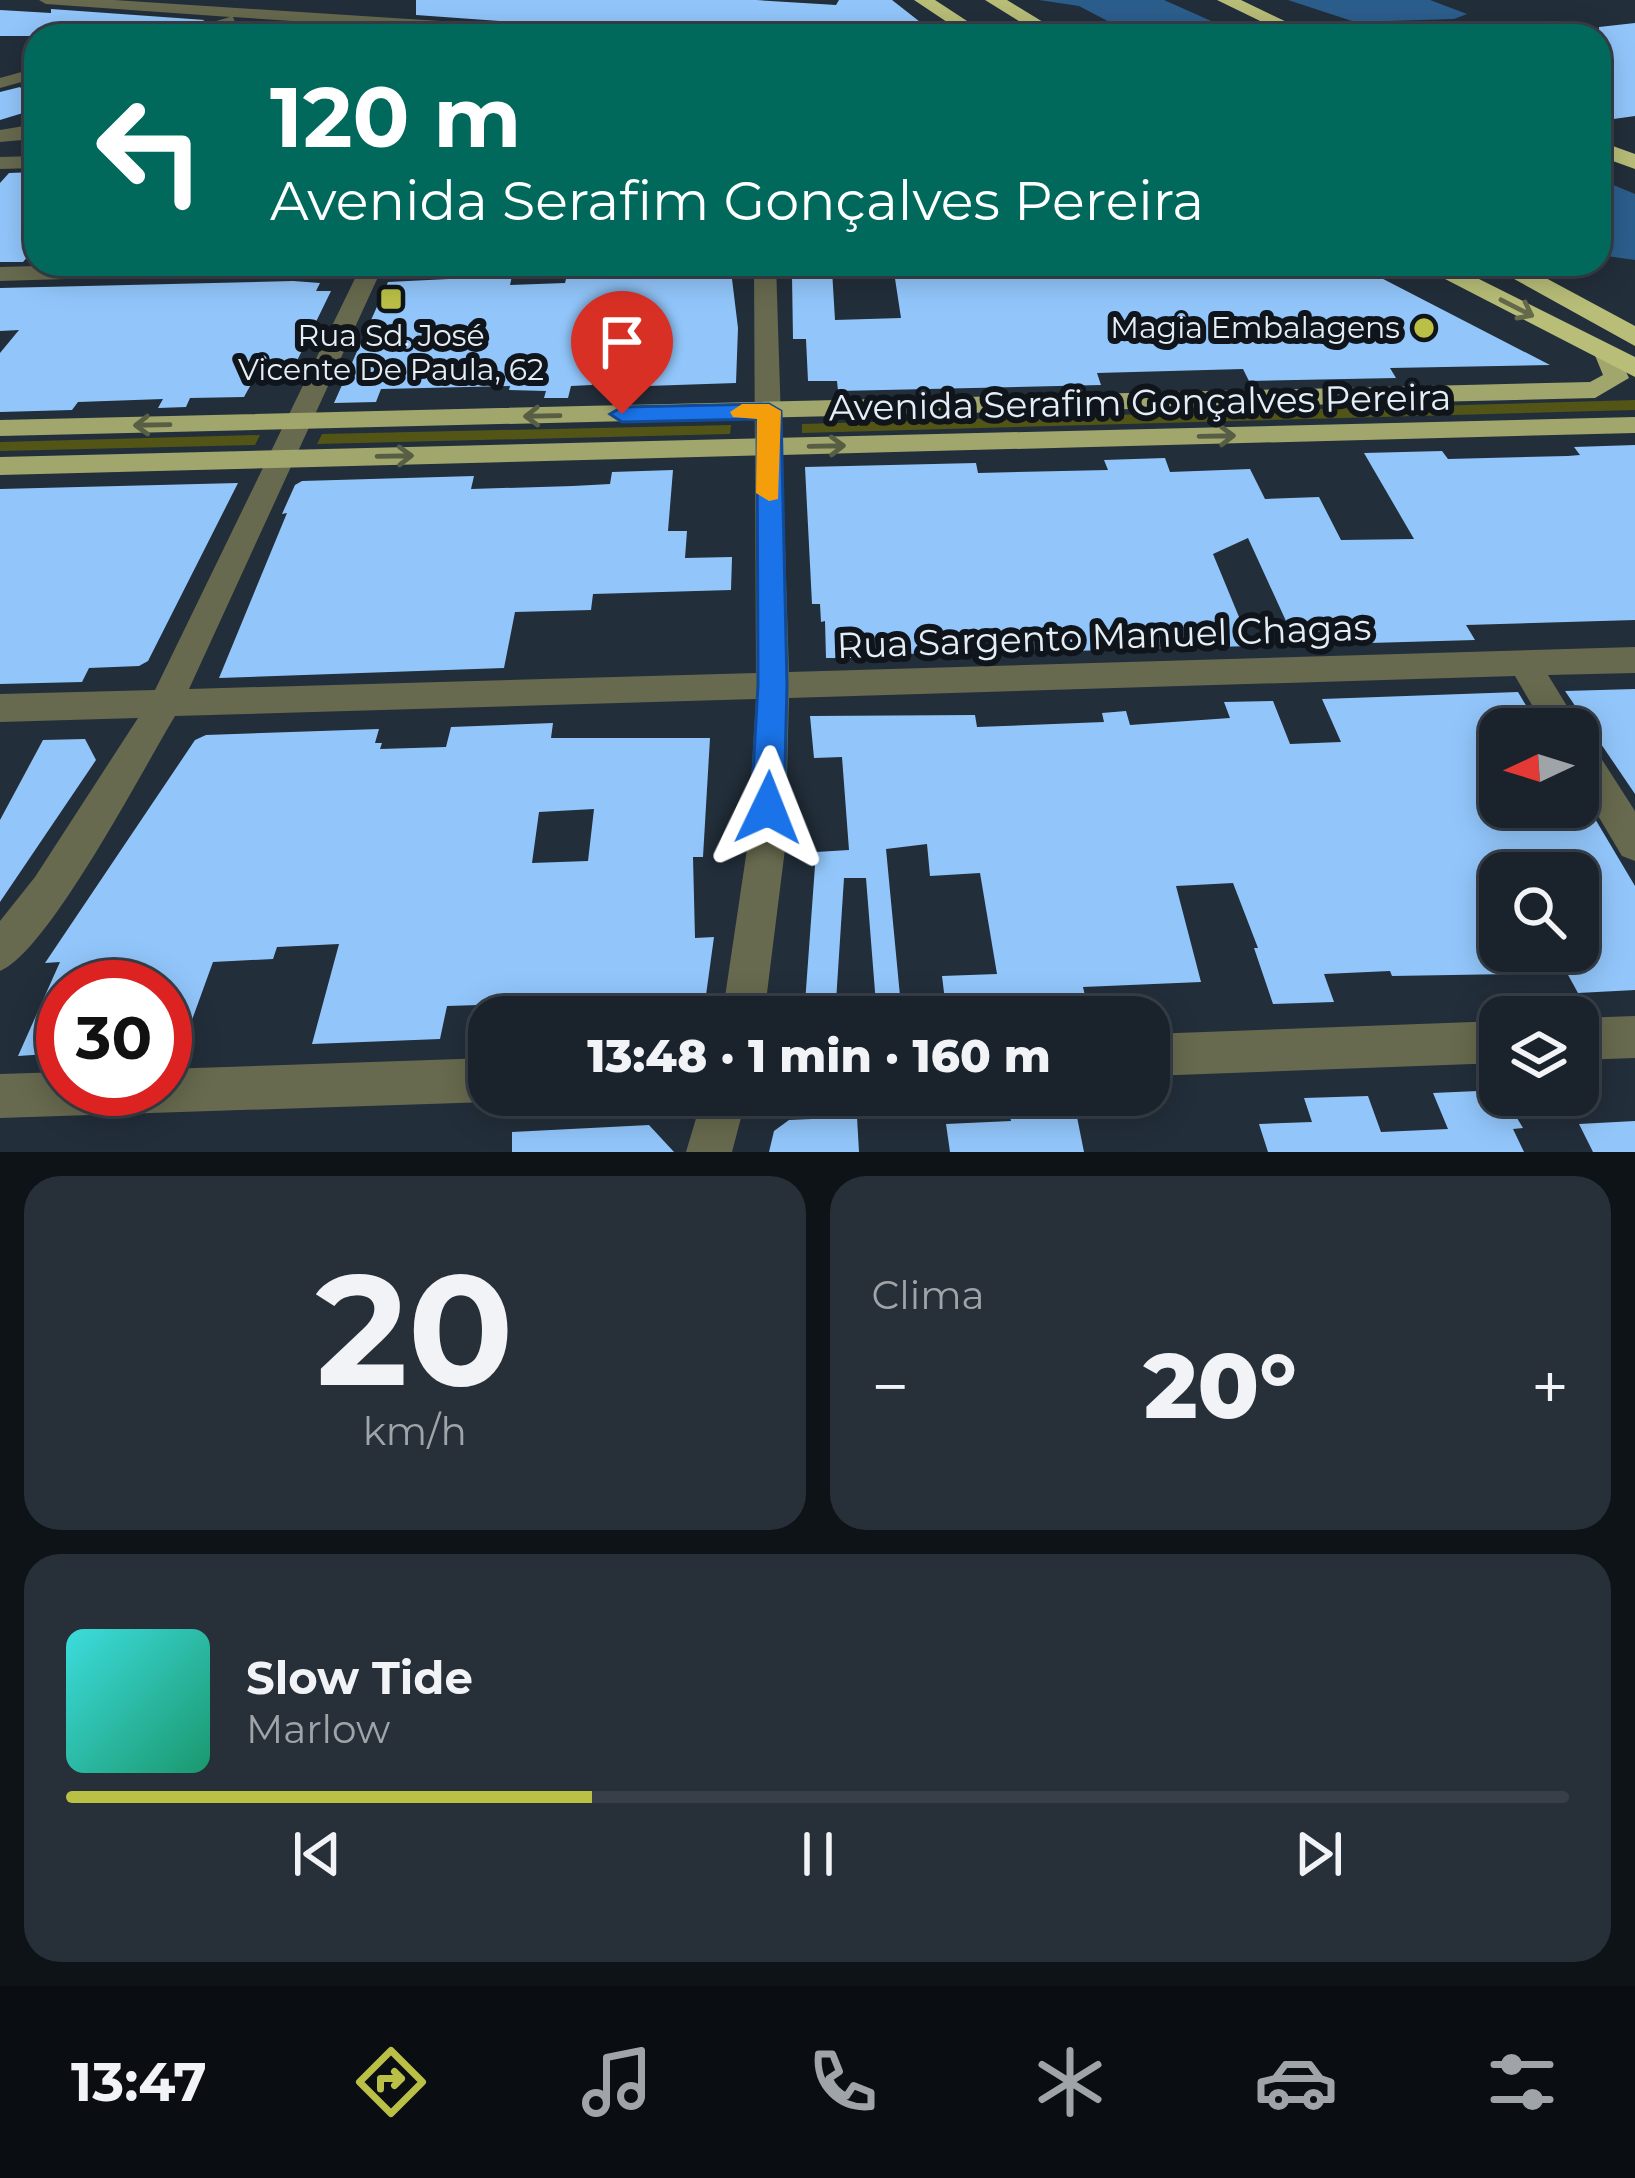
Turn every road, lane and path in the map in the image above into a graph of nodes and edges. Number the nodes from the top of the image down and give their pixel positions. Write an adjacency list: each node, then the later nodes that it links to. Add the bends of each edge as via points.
1 (46, 0): 6 (street)
2 (310, 0): 6 (street)
3 (922, 0): 10 (highway)
4 (994, 0): 11 (highway)
5 (1226, 0): 12 (highway)
6 (263, 14): 7 (street); 8 (street)
7 (400, 23): 9 (street)
8 (222, 24)
9 (412, 24)
10 (961, 24)
11 (1036, 24)
12 (1280, 24)
13 (367, 276): 23 (street)
14 (765, 276): 22 (street)
15 (1453, 276): 20 (highway, one-way to 20)
16 (1522, 276): 19 (highway)
17 (1558, 276): 18 (highway)
18 (1635, 311)
19 (1635, 337)
20 (1606, 353): 21 (highway); 22 (main road, Avenida Serafim Gonçalves Pereira, via 1617,378 1595,389)
21 (1635, 368)
22 (769, 411): 23 (main road, Avenida Serafim Gonçalves Pereira, one-way to 23); 26 (street)
23 (295, 422): 25 (main road, Avenida Serafim Gonçalves Pereira, one-way to 25); 27 (street)
24 (1635, 425): 26 (main road, Avenida Serafim Gonçalves Pereira, one-way to 24)
25 (0, 428)
26 (768, 448): 27 (main road, Avenida Serafim Gonçalves Pereira, one-way to 26); 31 (street)
27 (278, 459): 28 (main road, Avenida Serafim Gonçalves Pereira); 32 (street)
28 (0, 466)
29 (1635, 660): 30 (street, Rua Sargento Manuel Chagas)
30 (1524, 664): 31 (street, Rua Sargento Manuel Chagas); 33 (street)
31 (772, 685): 32 (street, Rua Sargento Manuel Chagas); 38 (street, via 766,849)
32 (166, 702): 34 (street, Rua Sargento Manuel Chagas); 37 (street, via 50,890)
33 (1551, 708)
34 (0, 709)
35 (1599, 785): 36 (street)
36 (1635, 844)
37 (0, 952)
38 (746, 996)
39 (1635, 1036): 40 (street)
40 (1599, 1038)
41 (1479, 1043): 42 (street)
42 (1170, 1054)
43 (468, 1081): 44 (street)
44 (0, 1096)
45 (719, 1116): 46 (street)
46 (709, 1152)

